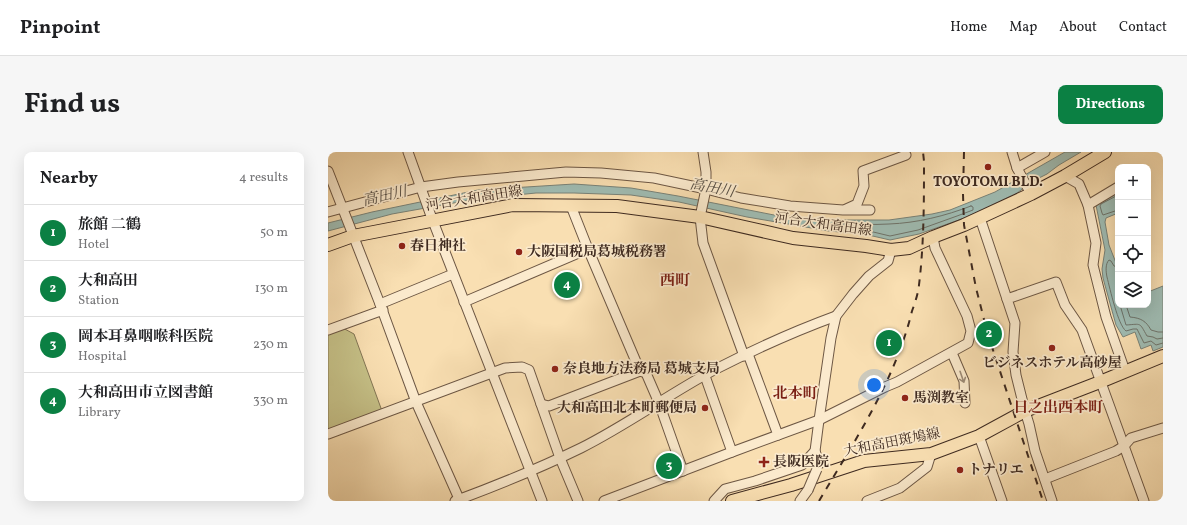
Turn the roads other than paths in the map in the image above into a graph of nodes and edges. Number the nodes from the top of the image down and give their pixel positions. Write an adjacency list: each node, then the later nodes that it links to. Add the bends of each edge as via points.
1 (408, 152): 11 (street)
2 (703, 152): 12 (street)
3 (1012, 152): 7 (street)
4 (1045, 152): 7 (street)
5 (1105, 152): 9 (main road, 河合大和高田線)
6 (906, 155): 16 (street, via 864,171 864,186 857,204)
7 (1019, 171): 13 (street)
8 (328, 172): 18 (street)
9 (1065, 176): 13 (main road, 河合大和高田線); 15 (street, via 1079,184)
10 (1115, 189): 15 (street)
11 (422, 190): 12 (street, via 458,182 566,172 654,178); 18 (street); 21 (street)
12 (705, 192): 16 (street, via 783,205); 20 (street)
13 (1030, 192): 22 (main road, 河合大和高田線)
14 (571, 206): 20 (main road, 河合大和高田線, via 617,206); 21 (main road, 河合大和高田線, via 513,205); 26 (street)
15 (1088, 206): 38 (street, via 1096,243 1093,266 1106,317)
16 (843, 210): 17 (street)
17 (870, 210)
18 (344, 211): 19 (street); 23 (street)
19 (328, 212)
20 (700, 215): 27 (main road, 河合大和高田線, via 793,238); 35 (street, via 703,243)
21 (432, 218): 23 (main road, 河合大和高田線); 28 (street)
22 (980, 218): 24 (main road, 河合大和高田線); 29 (street)
23 (352, 233): 25 (main road, 河合大和高田線); 31 (street)
24 (933, 237): 27 (main road, 河合大和高田線, via 909,248); 34 (street, via 935,248 968,316 971,331 968,343)
25 (328, 245)
26 (588, 249): 30 (street); 37 (street)
27 (891, 250): 32 (street, via 888,261 869,276)
28 (453, 274): 30 (street); 31 (street)
29 (1007, 299): 41 (street, via 1056,282 1065,305 1082,330); 46 (street, via 1015,323 1013,352)
30 (464, 302): 39 (street)
31 (382, 307): 33 (street); 42 (street)
32 (836, 316): 35 (street); 47 (street)
33 (328, 330)
34 (952, 353): 44 (street, one-way to 44, via 964,381); 47 (street)
35 (746, 355): 40 (street); 50 (street)
36 (1163, 356): 38 (main road, 大和高田斑鳩線)
37 (640, 371): 43 (street, via 646,373); 45 (street, via 549,406)
38 (1125, 371): 41 (main road, 大和高田斑鳩線)
39 (492, 373): 42 (street); 45 (street, via 505,368 522,367 528,370); 58 (street)
40 (705, 376): 43 (street); 53 (street)
41 (1100, 382): 46 (main road, 大和高田斑鳩線); 52 (street)
42 (416, 402): 49 (street); 60 (street)
43 (659, 403): 56 (street); 57 (street)
44 (965, 403)
45 (541, 404): 56 (street)
46 (1025, 411): 51 (main road, 大和高田斑鳩線); 59 (street)
47 (819, 420): 50 (street); 54 (street)
48 (1163, 428): 52 (street, via 1131,438)
49 (328, 434)
50 (778, 435): 53 (street)
51 (979, 436): 55 (main road, 大和高田斑鳩線); 68 (street)
52 (1124, 446): 59 (street); 70 (street)
53 (732, 452): 57 (street)
54 (815, 452): 64 (street, via 802,465 725,489); 66 (street, bridge, via 818,460 816,469 808,490)
55 (931, 454): 65 (main road, 大和高田斑鳩線, via 864,461); 67 (street, via 927,467 900,488)
56 (560, 458): 58 (street); 62 (street)
57 (683, 471): 63 (street)
58 (530, 472): 60 (street); 61 (street)
59 (1045, 479): 69 (street)
60 (458, 501)
61 (542, 501)
62 (578, 501)
63 (604, 501)
64 (714, 501)
65 (732, 501)
66 (800, 501)
67 (867, 501)
68 (1002, 501)
69 (1052, 501)
70 (1144, 501)

